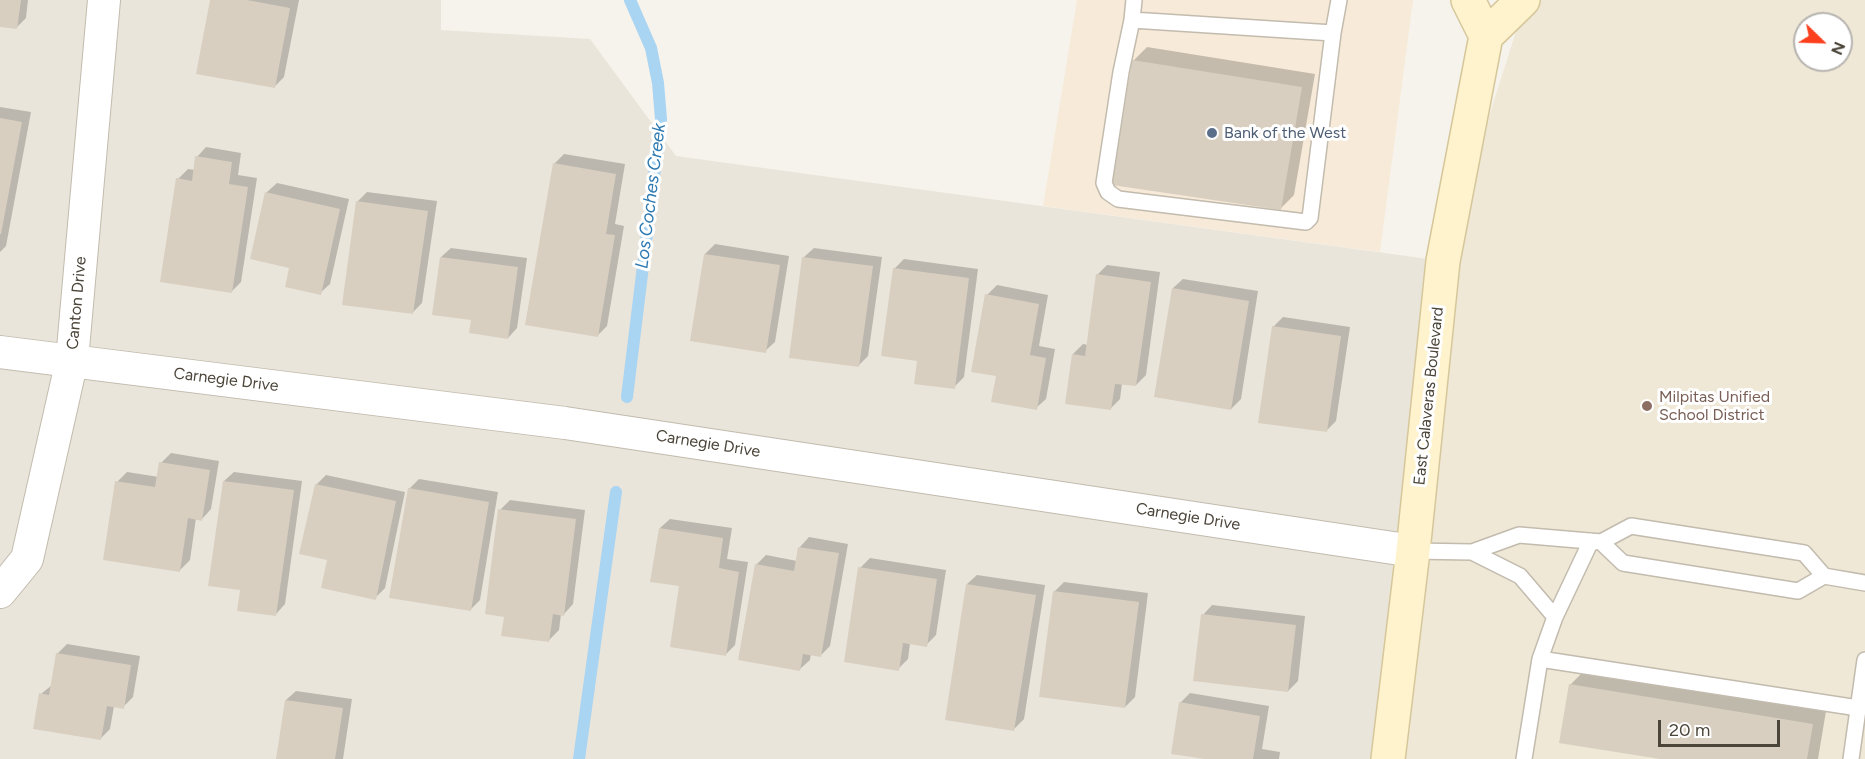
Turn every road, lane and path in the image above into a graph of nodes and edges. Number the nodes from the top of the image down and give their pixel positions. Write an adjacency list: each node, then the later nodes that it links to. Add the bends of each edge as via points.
1 (104, 0): 10 (street, Canton Drive)
2 (1134, 0): 6 (lane)
3 (1339, 0): 7 (lane)
4 (1468, 0): 8 (main road)
5 (1523, 0): 8 (main road)
6 (1132, 20): 7 (lane); 7 (lane, via 1104,183 1108,192 1118,199 1306,222 1310,218)
7 (1333, 33)
8 (1486, 36): 12 (main road, East Calaveras Boulevard, via 1443,261)
9 (0, 352): 10 (street, Carnegie Drive)
10 (72, 360): 12 (street, Carnegie Drive, via 565,423); 16 (street, Canton Drive, via 27,559)
11 (1596, 541): 13 (lane, via 1519,535); 14 (lane, via 1623,563 1798,591); 14 (lane, via 1631,526 1803,553); 17 (lane)
12 (1413, 550): 13 (lane); 21 (main road, East Calaveras Boulevard)
13 (1472, 552): 17 (lane, via 1520,576)
14 (1824, 576): 15 (lane)
15 (1865, 583)
16 (0, 592)
17 (1555, 616): 18 (lane)
18 (1540, 659): 20 (lane); 22 (lane)
19 (1865, 660): 20 (lane)
20 (1858, 708): 23 (lane)
21 (1388, 759)
22 (1524, 759)
23 (1851, 759)

